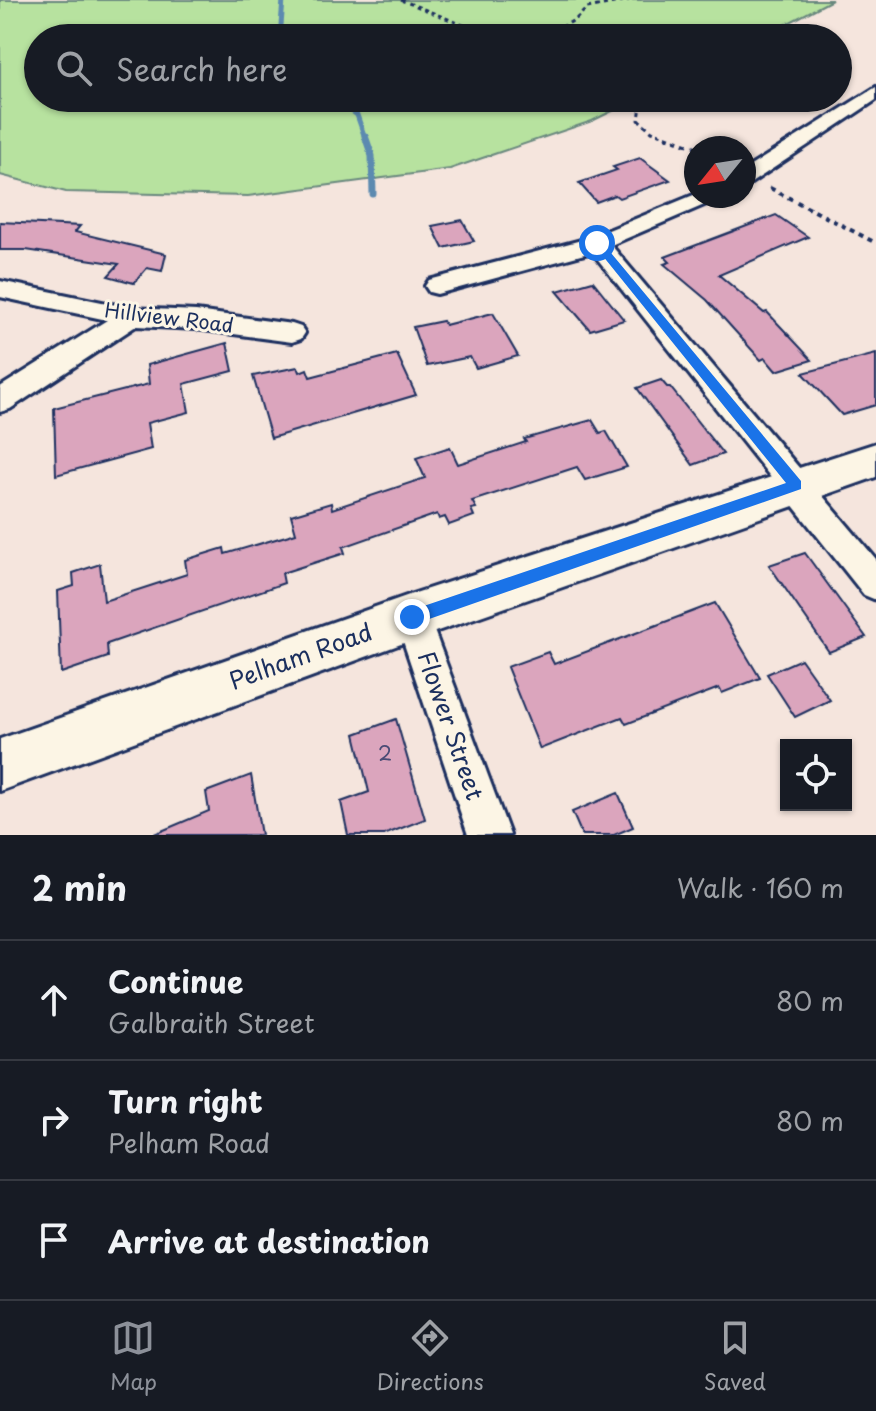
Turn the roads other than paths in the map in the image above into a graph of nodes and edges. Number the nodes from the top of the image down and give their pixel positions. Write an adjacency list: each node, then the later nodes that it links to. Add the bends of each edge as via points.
1 (876, 92): 2 (street)
2 (852, 108)
3 (846, 112): 4 (street)
4 (756, 171)
5 (684, 206): 6 (street)
6 (597, 243): 7 (street); 13 (street)
7 (437, 286)
8 (0, 289): 9 (street, Hillview Road)
9 (131, 317): 10 (street, Hillview Road); 11 (street)
10 (292, 333)
11 (0, 401)
12 (876, 460): 13 (main road, Pelham Road)
13 (796, 485): 14 (street); 15 (main road, Pelham Road)
14 (876, 584)
15 (412, 617): 16 (main road, Pelham Road); 17 (street, Flower Street)
16 (0, 765)
17 (489, 835)

